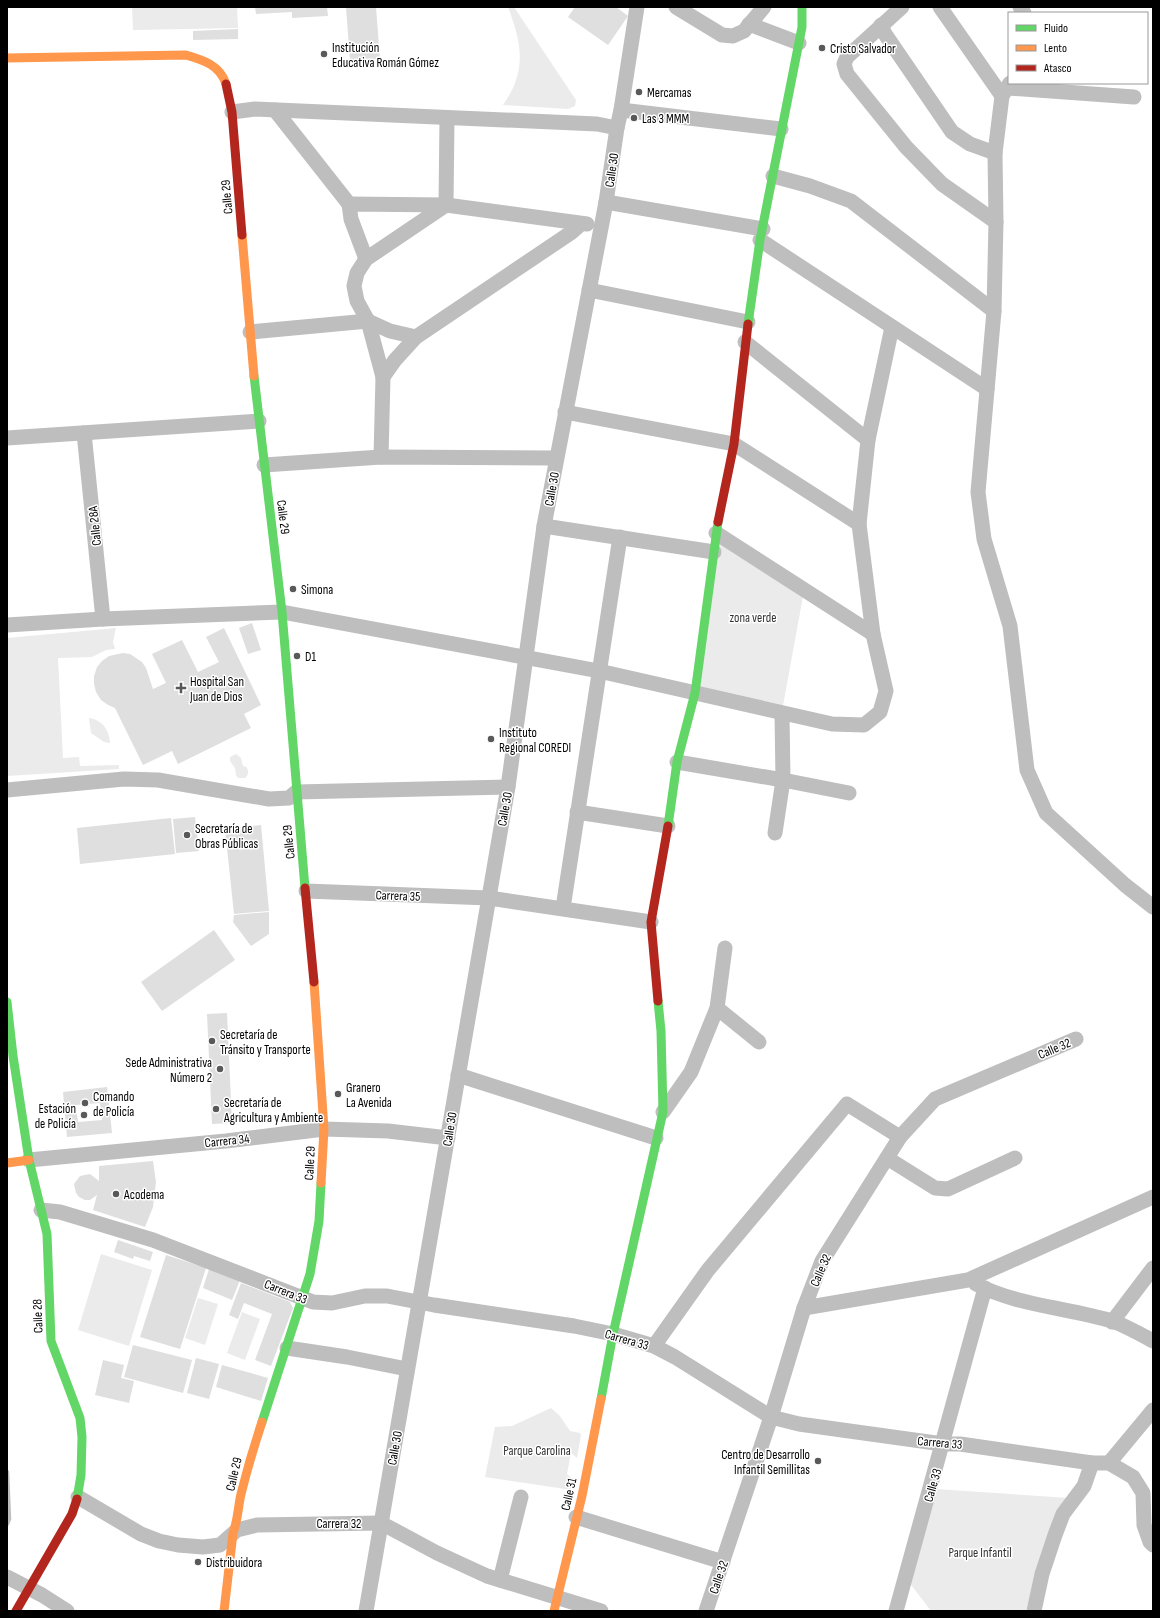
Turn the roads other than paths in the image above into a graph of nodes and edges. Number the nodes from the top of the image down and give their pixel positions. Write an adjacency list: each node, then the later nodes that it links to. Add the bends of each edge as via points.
1 (637, 7): 14 (street, Calle 30)
2 (676, 7): 7 (street, via 722,35 733,36 744,31)
3 (764, 7): 7 (street)
4 (802, 7): 9 (street, Calle 31)
5 (902, 7): 8 (street)
6 (940, 7): 11 (street)
7 (749, 24): 9 (street)
8 (881, 25): 19 (street, via 952,132 970,144); 24 (street, via 847,57 844,64 847,74 906,147 942,184)
9 (799, 43): 18 (street, Calle 31)
10 (7, 58): 15 (street, Calle 29, via 186,55 202,58 221,73 229,92)
11 (1007, 89): 12 (street); 19 (street)
12 (1134, 97)
13 (275, 110): 15 (street); 16 (street); 22 (street)
14 (621, 110): 17 (street, Calle 30); 18 (street)
15 (232, 112): 34 (street, Calle 29)
16 (447, 118): 17 (street, via 598,124); 23 (street)
17 (617, 128): 21 (street, Calle 30)
18 (781, 130): 20 (street, Calle 31)
19 (995, 153): 24 (street)
20 (773, 176): 27 (street, Calle 31); 30 (street, via 851,201)
21 (606, 202): 26 (street, Calle 30); 27 (street)
22 (349, 204): 23 (street); 28 (street, via 351,219)
23 (446, 205): 25 (street); 28 (street)
24 (996, 222): 30 (street)
25 (581, 224): 26 (street); 35 (street)
26 (602, 225): 29 (street, Calle 30)
27 (762, 234): 32 (street, Calle 31); 33 (street)
28 (366, 259): 31 (street, via 357,273 354,286 357,301)
29 (589, 290): 32 (street); 39 (street, Calle 30)
30 (994, 311): 38 (street)
31 (368, 322): 34 (street); 35 (street, via 390,331); 37 (street)
32 (748, 322): 36 (street, Calle 31)
33 (892, 327): 38 (street); 43 (street)
34 (250, 332): 40 (street, Calle 29)
35 (416, 337): 37 (street)
36 (745, 342): 43 (street); 44 (street, Calle 31)
37 (383, 377): 45 (street)
38 (987, 389): 72 (street, via 978,492 984,539 1010,626 1027,770 1046,813)
39 (565, 412): 44 (street); 46 (street, Calle 30)
40 (259, 421): 41 (street); 47 (street, Calle 29)
41 (84, 433): 42 (street); 54 (street, Calle 28A)
42 (7, 438)
43 (868, 440): 48 (street)
44 (734, 444): 48 (street); 50 (street, Calle 31)
45 (381, 457): 46 (street); 47 (street)
46 (556, 458): 49 (street, Calle 30)
47 (264, 465): 53 (street, Calle 29)
48 (859, 524): 56 (street)
49 (544, 526): 51 (street); 57 (street, Calle 30)
50 (716, 533): 52 (street, Calle 31); 56 (street)
51 (620, 537): 52 (street); 58 (street)
52 (714, 552): 59 (street, Calle 31)
53 (282, 612): 54 (street); 57 (street); 65 (street, Calle 29)
54 (103, 619): 55 (street)
55 (7, 625)
56 (873, 634): 60 (street, via 886,690 880,712 864,725 832,724)
57 (525, 658): 58 (street); 63 (street, Calle 30)
58 (599, 671): 59 (street); 67 (street)
59 (695, 693): 60 (street); 61 (street, Calle 31)
60 (782, 714): 62 (street)
61 (678, 762): 62 (street); 68 (street, Calle 31)
62 (783, 780): 66 (street); 69 (street)
63 (508, 787): 65 (street); 71 (street, Calle 30)
64 (7, 790): 65 (street, via 124,779 158,780 269,799 289,798)
65 (296, 792): 70 (street, Calle 29)
66 (849, 793)
67 (577, 812): 68 (street); 73 (street)
68 (668, 826): 74 (street, Calle 31)
69 (775, 833)
70 (306, 891): 71 (street, Carrera 35); 82 (street, Calle 29)
71 (489, 898): 73 (street, Carrera 35); 80 (street, Calle 30)
72 (1153, 907)
73 (564, 908): 74 (street, Carrera 35)
74 (651, 922): 81 (street, Calle 31, via 661,1031)
75 (725, 948): 77 (street)
76 (7, 1002): 88 (street, Calle 28)
77 (717, 1008): 79 (street); 81 (street, via 691,1072)
78 (1076, 1039): 83 (street, Calle 32, via 935,1099)
79 (759, 1042)
80 (458, 1075): 84 (street, Calle 30); 85 (street)
81 (663, 1112): 85 (street, Calle 31)
82 (324, 1129): 84 (street, Carrera 34, via 388,1131); 88 (street, Carrera 34); 95 (street, Calle 29, via 319,1221 310,1274)
83 (900, 1137): 86 (street, Calle 32); 101 (street, via 847,1104 708,1270)
84 (448, 1138): 96 (street, Calle 30)
85 (656, 1138): 99 (street, Calle 31)
86 (887, 1158): 87 (street, via 935,1188 948,1189); 97 (street, Calle 32, via 822,1261)
87 (1015, 1158)
88 (29, 1160): 89 (street, Carrera 34); 91 (street, Calle 28)
89 (7, 1164)
90 (1153, 1197): 93 (street)
91 (41, 1210): 95 (street, Carrera 33, via 60,1212 153,1240); 109 (street, Calle 28, via 47,1234 51,1341 80,1418 82,1437)
92 (1153, 1268): 98 (street)
93 (968, 1280): 94 (street); 97 (street)
94 (985, 1288): 98 (street); 106 (street, Calle 33)
95 (302, 1298): 96 (street, Carrera 33, via 332,1304 365,1296 387,1296); 102 (street, Calle 29)
96 (418, 1303): 99 (street, Carrera 33); 103 (street, Calle 30)
97 (804, 1308): 105 (street, Calle 32)
98 (1112, 1322): 100 (street)
99 (613, 1334): 101 (street, Carrera 33); 111 (street, Calle 31)
100 (1153, 1341)
101 (654, 1346): 105 (street, Carrera 33, via 675,1356)
102 (287, 1348): 103 (street); 113 (street, Calle 29, via 253,1449)
103 (407, 1369): 112 (street, Calle 30)
104 (1153, 1410): 108 (street)
105 (772, 1417): 106 (street, Carrera 33, via 799,1424); 115 (street, Calle 32)
106 (943, 1444): 107 (street, Carrera 33, via 997,1448); 126 (street, Calle 33)
107 (1092, 1463): 108 (street, Carrera 33); 127 (street, via 1084,1486 1063,1514 1042,1574)
108 (1109, 1463): 114 (street, via 1133,1477 1143,1493 1144,1525)
109 (78, 1497): 113 (street, Carrera 32, via 141,1534 159,1541 203,1547 220,1545); 118 (street, Calle 28, via 72,1514)
110 (521, 1498): 117 (street)
111 (576, 1517): 115 (street); 119 (street, Calle 31)
112 (381, 1523): 113 (street, Carrera 32, via 257,1525); 117 (street, Carrera 32, via 437,1553); 123 (street, Calle 30)
113 (233, 1533): 122 (street, Calle 29)
114 (1153, 1545)
115 (723, 1562): 125 (street, Calle 32)
116 (7, 1577): 118 (street)
117 (500, 1580): 119 (street, Carrera 32)
118 (29, 1589): 120 (street, Calle 28); 121 (street)
119 (555, 1604): 124 (street, Carrera 32)
120 (16, 1611)
121 (67, 1611)
122 (224, 1611)
123 (366, 1611)
124 (601, 1611)
125 (706, 1611)
126 (896, 1611)
127 (1034, 1611)

